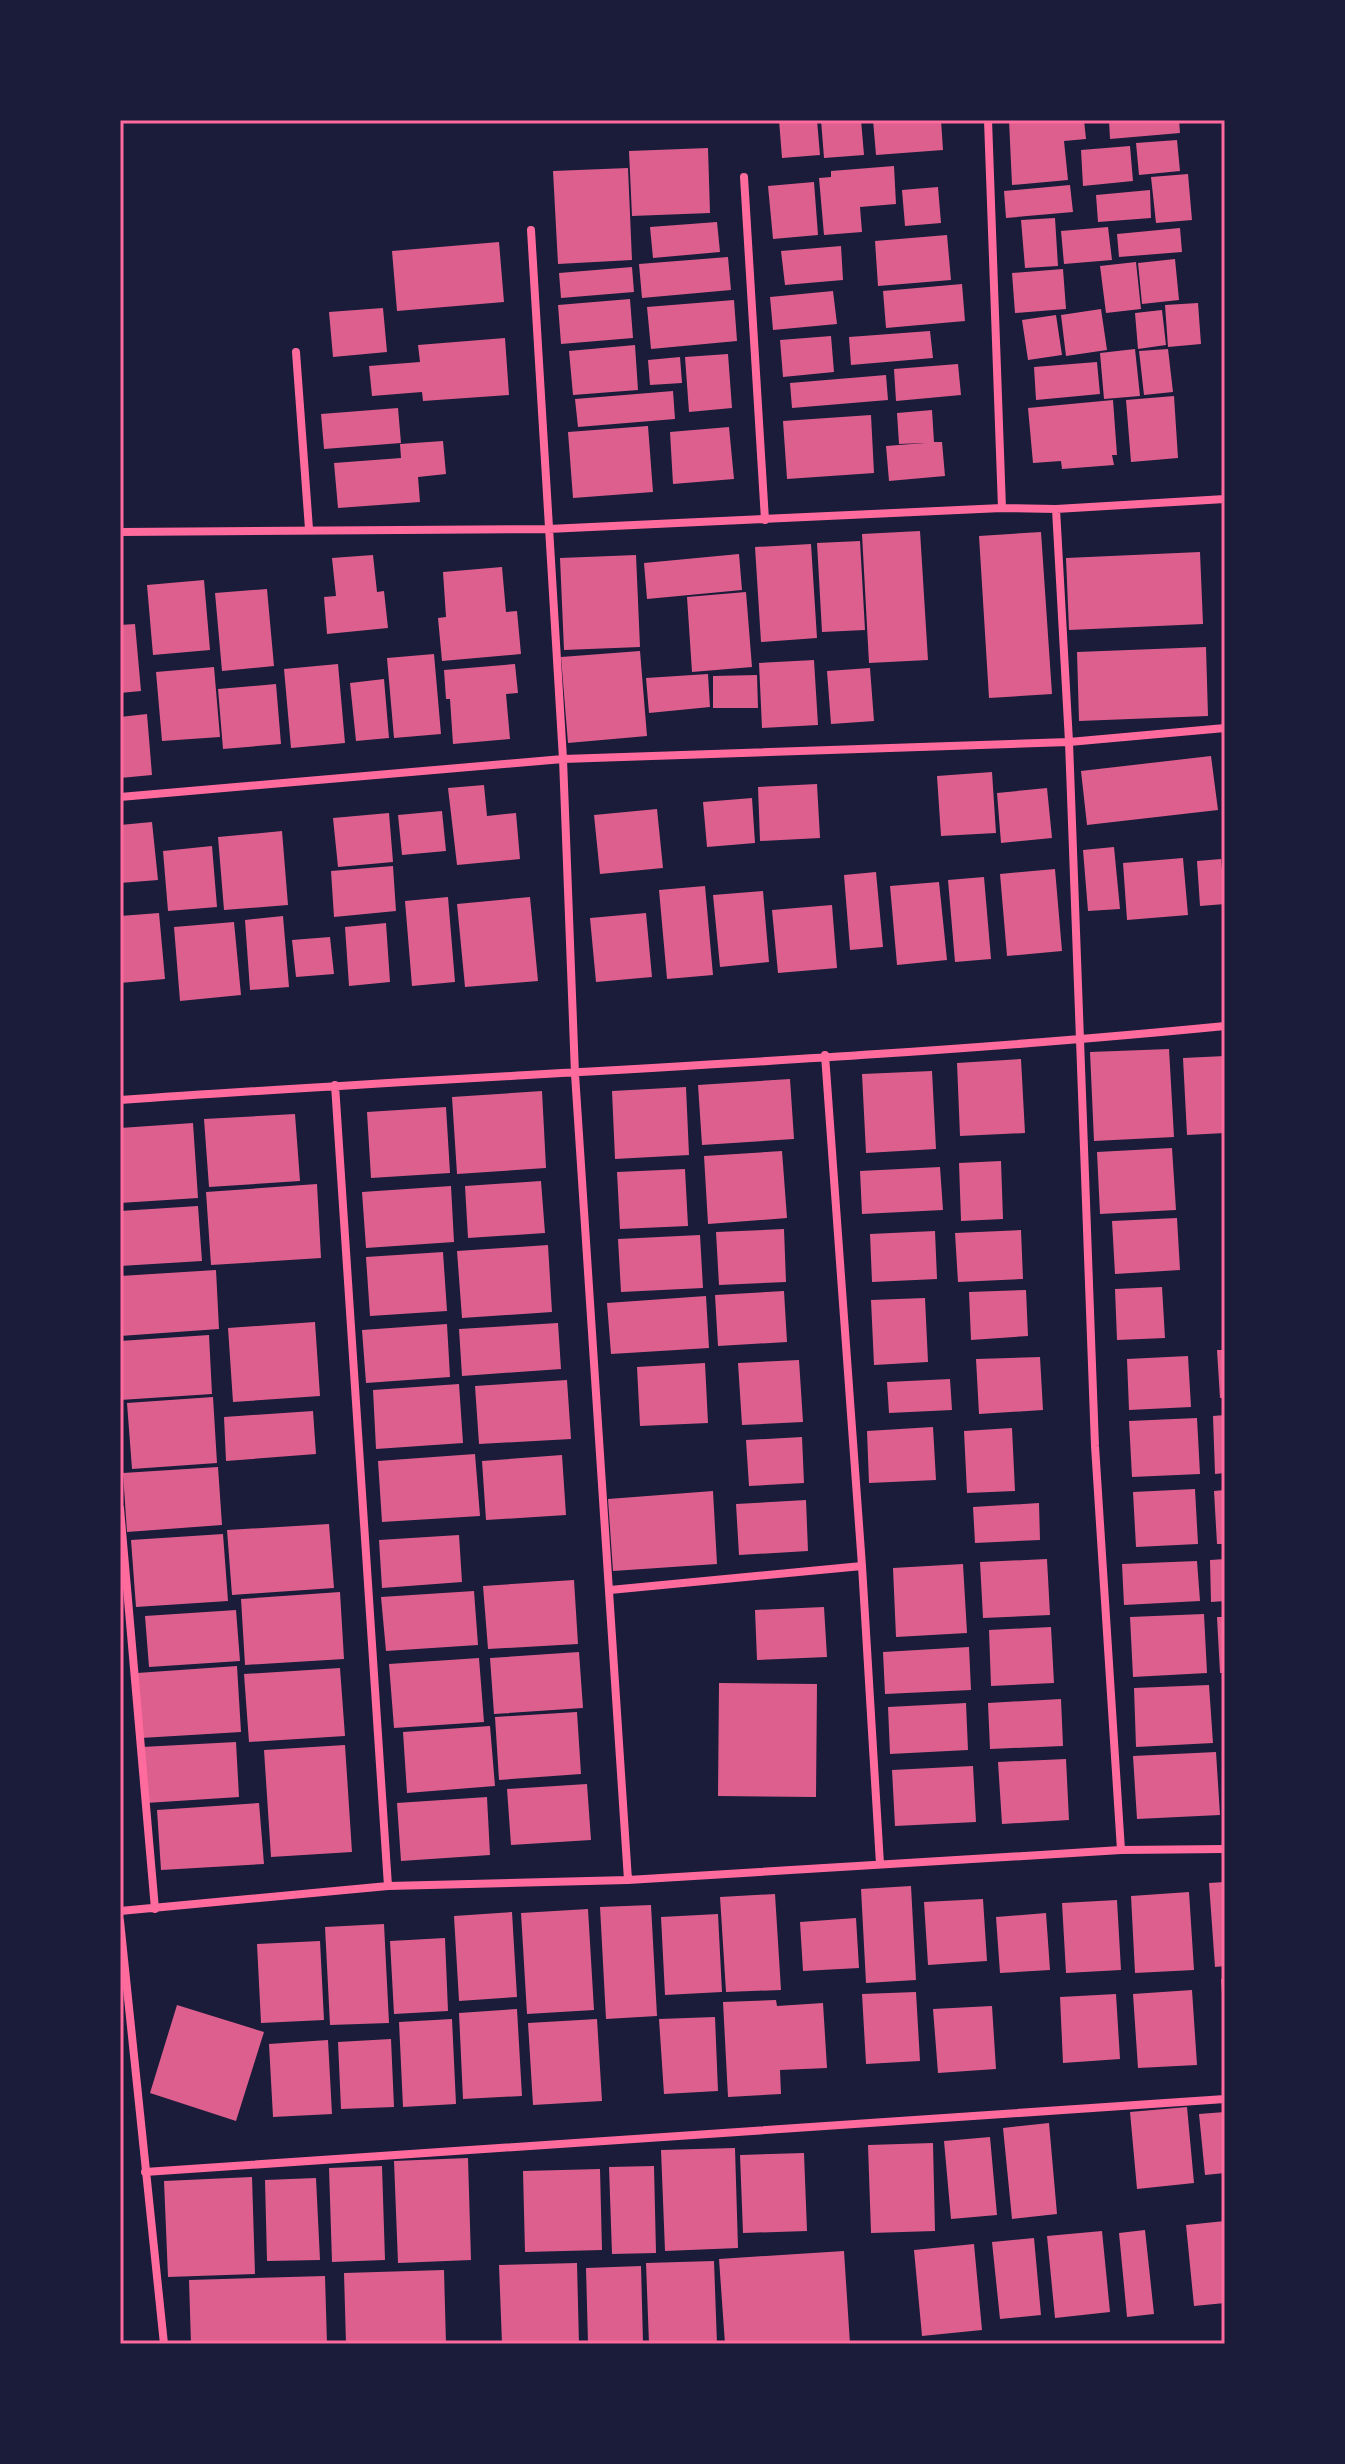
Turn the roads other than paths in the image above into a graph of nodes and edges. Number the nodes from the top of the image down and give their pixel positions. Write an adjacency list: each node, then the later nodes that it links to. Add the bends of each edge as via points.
1 (988, 120): 6 (street)
2 (744, 177): 8 (street)
3 (531, 230): 10 (street)
4 (296, 352): 9 (street)
5 (1225, 499): 7 (street)
6 (1002, 508): 7 (street); 8 (street)
7 (1056, 509): 13 (street)
8 (765, 520): 10 (street)
9 (309, 529): 10 (street); 11 (street)
10 (548, 529): 14 (street)
11 (120, 532)
12 (1225, 728): 13 (street)
13 (1069, 742): 14 (street); 17 (street)
14 (563, 759): 15 (street); 19 (street)
15 (120, 797)
16 (1225, 1026): 17 (street)
17 (1081, 1040): 18 (street); 26 (street, via 1095,1446)
18 (825, 1055): 19 (street); 23 (street)
19 (575, 1074): 20 (street); 24 (street)
20 (335, 1085): 21 (street); 29 (street)
21 (120, 1100)
22 (120, 1508): 30 (street)
23 (862, 1566): 24 (street); 27 (street)
24 (610, 1590): 28 (street)
25 (1225, 1849): 26 (street)
26 (1121, 1850): 27 (street)
27 (880, 1864): 28 (street)
28 (628, 1880): 29 (street)
29 (388, 1886): 30 (street)
30 (155, 1909): 31 (street)
31 (120, 1911)
32 (120, 1921): 34 (street)
33 (1225, 2099): 34 (street)
34 (145, 2172): 35 (street)
35 (164, 2344)

